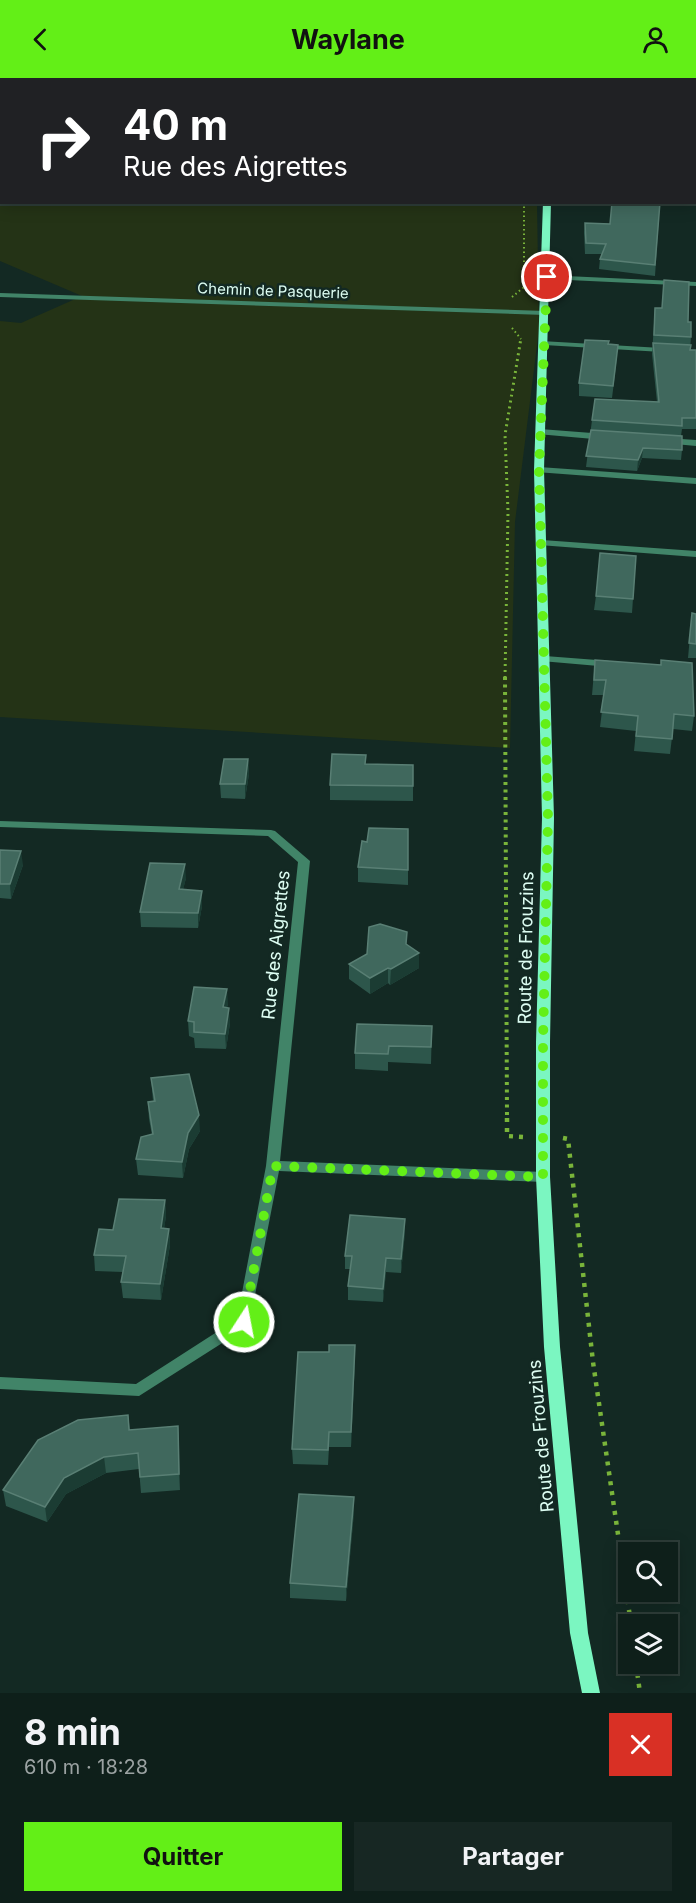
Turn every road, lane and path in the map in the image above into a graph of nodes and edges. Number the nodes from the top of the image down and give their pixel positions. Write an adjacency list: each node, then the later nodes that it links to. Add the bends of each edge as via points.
1 (547, 204): 2 (main road, Route de Frouzins)
2 (547, 277): 3 (street); 5 (main road, Route de Frouzins)
3 (696, 284)
4 (0, 295): 5 (lane, Chemin de Pasquerie)
5 (545, 313): 6 (main road, Route de Frouzins)
6 (544, 343): 7 (street); 8 (main road, Route de Frouzins)
7 (696, 352)
8 (540, 432): 9 (street); 12 (main road, Route de Frouzins)
9 (618, 438)
10 (651, 440): 11 (street)
11 (696, 443)
12 (539, 470): 13 (street); 14 (main road, Route de Frouzins)
13 (696, 481)
14 (542, 543): 15 (street); 16 (main road, Route de Frouzins)
15 (696, 554)
16 (545, 659): 17 (street); 20 (main road, Route de Frouzins, via 548,818)
17 (626, 665)
18 (0, 824): 19 (street, Rue des Aigrettes, via 271,833 304,861)
19 (273, 1166): 20 (street); 21 (street, Rue des Aigrettes, via 244,1322 139,1390)
20 (543, 1177): 23 (main road, Route de Frouzins, via 553,1359 579,1633)
21 (0, 1383)
22 (637, 1674): 24 (path)
23 (591, 1693)
24 (640, 1693)

